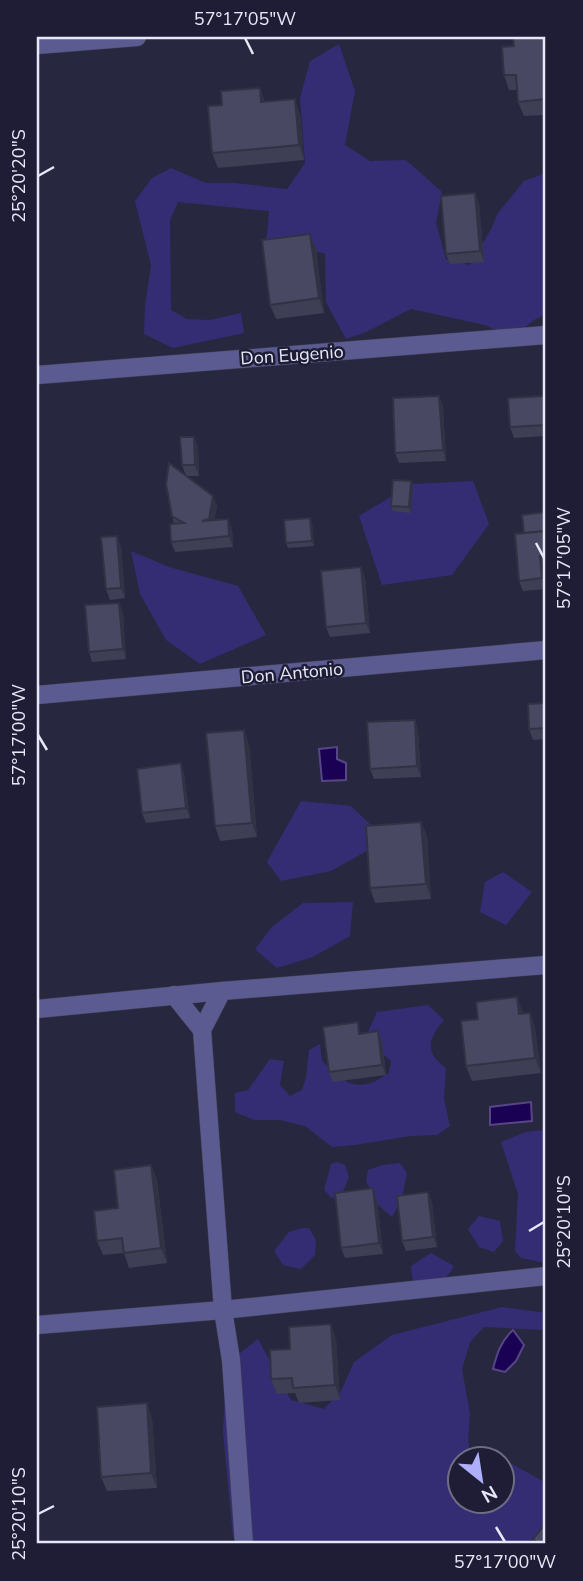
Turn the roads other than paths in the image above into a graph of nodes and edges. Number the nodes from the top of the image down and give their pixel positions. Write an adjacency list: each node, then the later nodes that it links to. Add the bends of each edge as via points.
1 (137, 37): 2 (street)
2 (37, 45)
3 (546, 335): 4 (street, Don Eugenio)
4 (37, 375)
5 (546, 650): 6 (street, Don Antonio)
6 (37, 695)
7 (546, 965): 8 (street)
8 (222, 991): 9 (street); 11 (street)
9 (174, 995): 10 (street); 11 (street)
10 (37, 1006)
11 (202, 1030): 13 (street)
12 (546, 1276): 13 (street)
13 (223, 1310): 14 (street); 15 (street)
14 (37, 1325)
15 (244, 1544)

